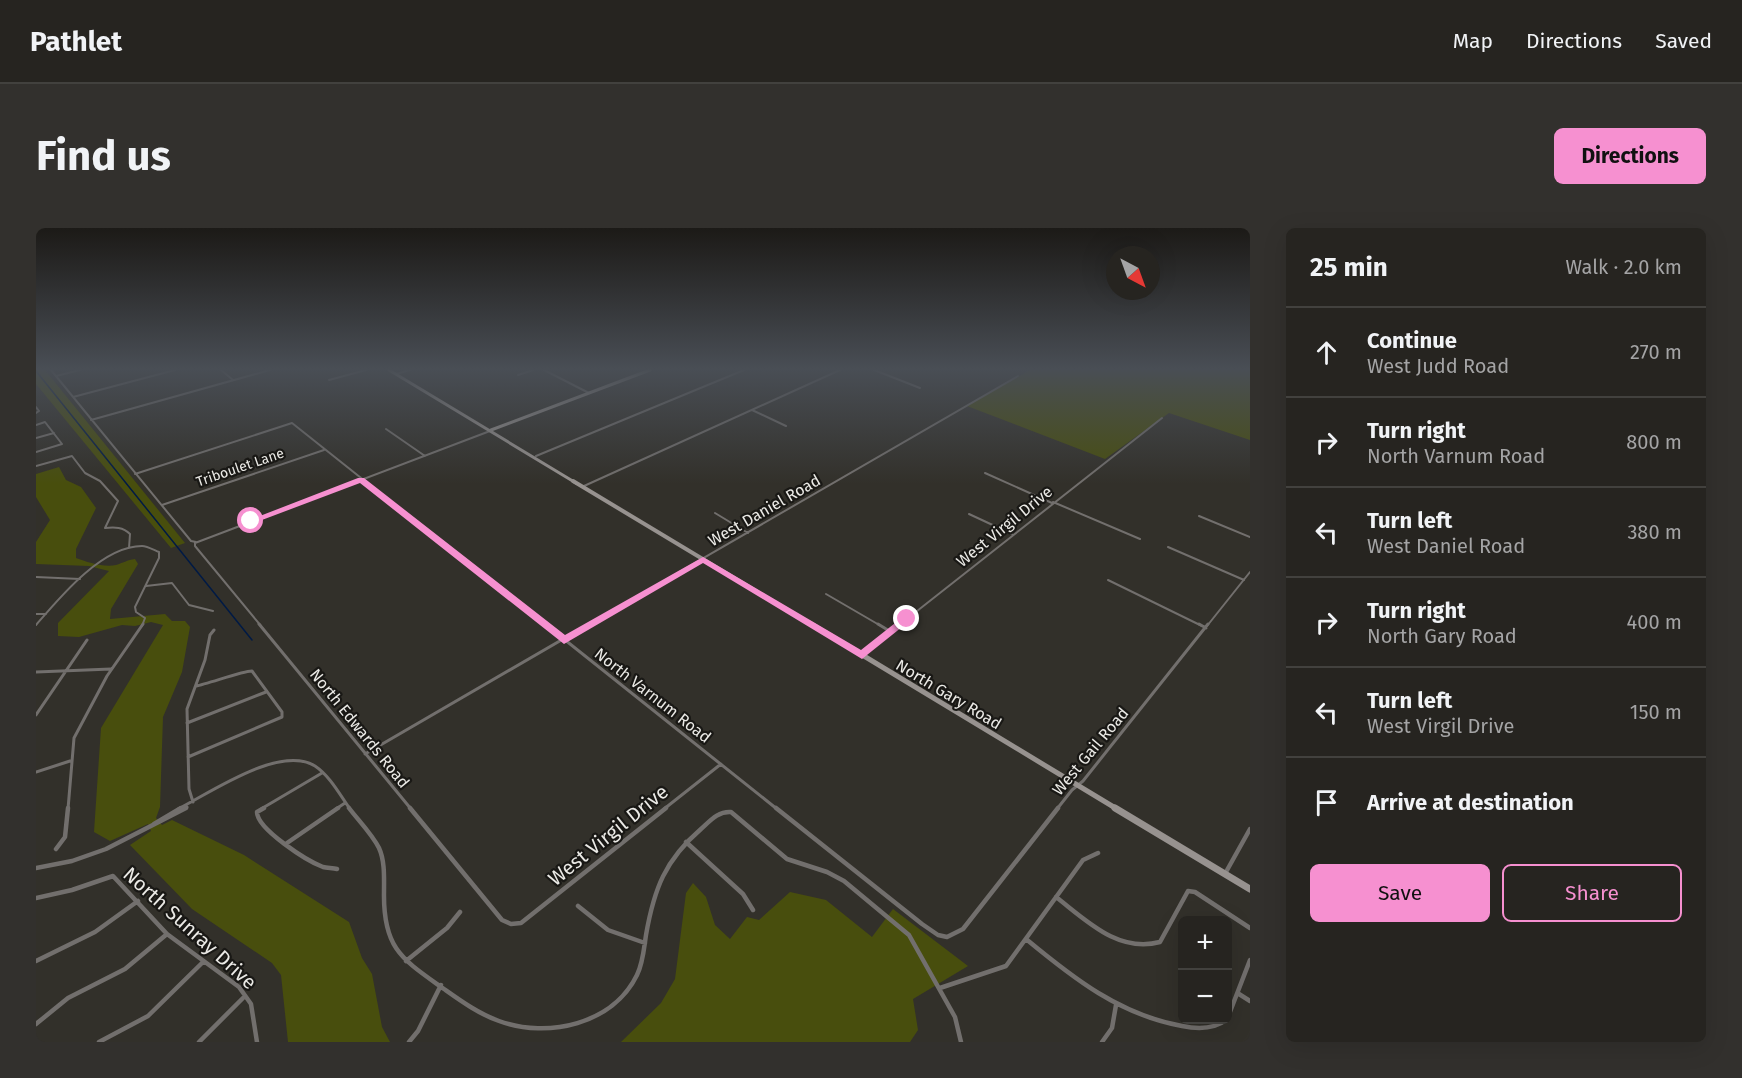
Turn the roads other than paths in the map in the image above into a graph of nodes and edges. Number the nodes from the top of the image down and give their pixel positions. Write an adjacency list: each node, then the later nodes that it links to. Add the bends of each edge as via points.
1 (82, 408): 10 (street, North Edwards Road)
2 (134, 408): 10 (street)
3 (454, 408): 14 (street, North Gary Road)
4 (550, 408): 14 (street)
5 (652, 408): 20 (street)
6 (756, 408): 8 (street)
7 (963, 408): 31 (street, West Daniel Road)
8 (752, 410): 12 (street); 25 (street)
9 (1162, 417): 26 (street, West Virgil Drive)
10 (91, 420): 23 (street, North Edwards Road)
11 (36, 425): 15 (street, via 45,422)
12 (786, 426)
13 (386, 429): 19 (street)
14 (492, 430): 19 (street); 20 (street, North Gary Road)
15 (54, 433): 16 (street); 18 (street, via 62,444)
16 (36, 438)
17 (324, 450): 23 (street, North Varnum Road, via 292,423); 24 (street, North Varnum Road); 27 (street, Triboulet Lane)
18 (36, 452)
19 (425, 456): 24 (street)
20 (536, 456): 25 (street, North Gary Road)
21 (36, 466): 37 (street, via 71,456 85,474 100,481 118,501 105,528 127,531)
22 (985, 473): 26 (street)
23 (135, 474): 27 (street, North Edwards Road)
24 (361, 480): 35 (street); 54 (street, North Varnum Road)
25 (584, 486): 38 (street, North Gary Road)
26 (1052, 502): 32 (street, West Virgil Drive); 34 (street)
27 (162, 505): 35 (street, North Edwards Road)
28 (715, 513): 31 (street)
29 (969, 514): 32 (street)
30 (1199, 516): 33 (street)
31 (748, 533): 38 (street, West Daniel Road)
32 (1012, 534): 52 (street, West Virgil Drive)
33 (1250, 537)
34 (1140, 539)
35 (196, 543): 64 (street, North Edwards Road)
36 (1168, 547): 43 (street)
37 (129, 548): 41 (street, via 106,556); 44 (street, via 151,547 159,552)
38 (703, 560): 54 (street, West Daniel Road); 55 (street, North Gary Road)
39 (1250, 572): 43 (street, West Gail Road)
40 (37, 579): 41 (street)
41 (80, 579): 48 (street)
42 (1108, 580): 50 (street)
43 (1244, 580): 50 (street, West Gail Road)
44 (146, 586): 46 (street, via 172,583 189,605); 56 (street, via 135,608 145,621)
45 (826, 594): 52 (street)
46 (213, 611)
47 (36, 614): 48 (street)
48 (46, 614): 49 (street)
49 (36, 625)
50 (1206, 628): 70 (street, West Gail Road)
51 (214, 630): 59 (street)
52 (891, 632): 55 (street, West Virgil Drive)
53 (87, 640): 57 (street)
54 (564, 640): 64 (street, West Daniel Road); 67 (street, North Varnum Road)
55 (862, 655): 70 (street, North Gary Road)
56 (111, 669): 57 (street); 66 (street, via 78,726)
57 (67, 670): 58 (street); 61 (street)
58 (36, 672)
59 (196, 686): 60 (street, via 247,670 252,671); 63 (street, via 187,709)
60 (266, 692): 63 (street); 65 (street, via 282,717)
61 (39, 707): 62 (street)
62 (36, 715)
63 (187, 723): 65 (street)
64 (366, 754): 88 (street, North Edwards Road, via 502,920)
65 (188, 757): 71 (street, via 189,789)
66 (70, 761): 68 (street); 76 (street, via 65,837)
67 (721, 764): 88 (street, West Virgil Drive, via 521,923); 91 (street, North Varnum Road, via 922,924)
68 (36, 772)
69 (322, 773): 71 (street, via 306,762 274,762); 72 (street); 75 (street, via 257,812 268,832)
70 (1078, 786): 80 (street, North Gary Road); 91 (street, West Gail Road, via 963,929)
71 (194, 802): 78 (street, via 89,856)
72 (345, 802): 75 (street); 97 (street, via 382,855 385,925 393,946)
73 (1250, 829): 80 (street)
74 (686, 842): 86 (street, via 743,894); 93 (street, via 659,879); 99 (street, via 721,812 731,812 787,859 844,881 903,929)
75 (287, 843): 79 (street, via 323,867)
76 (56, 849)
77 (1098, 853): 82 (street, via 1083,860)
78 (36, 868)
79 (337, 869)
80 (1225, 874): 81 (street, North Gary Road)
81 (1250, 889)
82 (1056, 897): 89 (street, via 1110,937 1146,946 1165,936 1188,891); 92 (street)
83 (36, 898): 84 (street, North Sunray Drive, via 113,876)
84 (138, 901): 90 (street, North Sunray Drive); 95 (street, via 111,922)
85 (578, 906): 93 (street, via 614,934)
86 (753, 910)
87 (460, 912): 97 (street)
88 (511, 924)
89 (1250, 928)
90 (167, 934): 96 (street, North Sunray Drive); 105 (street, via 111,978 68,998)
91 (945, 938)
92 (1026, 939): 99 (street, via 1006,966); 103 (street, via 1079,982)
93 (645, 944): 98 (street, via 634,982 588,1021 575,1024 511,1025 476,1010)
94 (1250, 960): 100 (street)
95 (36, 961)
96 (204, 962): 101 (street, North Sunray Drive, via 239,987); 107 (street, via 162,1005)
97 (406, 962): 98 (street)
98 (441, 985): 110 (street)
99 (939, 988): 111 (street, via 955,1017)
100 (1238, 994): 102 (street); 104 (street)
101 (245, 996): 108 (street); 109 (street, North Sunray Drive, via 251,1004)
102 (1250, 1001)
103 (1116, 1005): 106 (street, via 1172,1025 1214,1028); 112 (street, via 1112,1029)
104 (1232, 1006)
105 (36, 1024)
106 (1219, 1024)
107 (99, 1042)
108 (199, 1042)
109 (256, 1042)
110 (409, 1042)
111 (961, 1042)
112 (1102, 1042)

